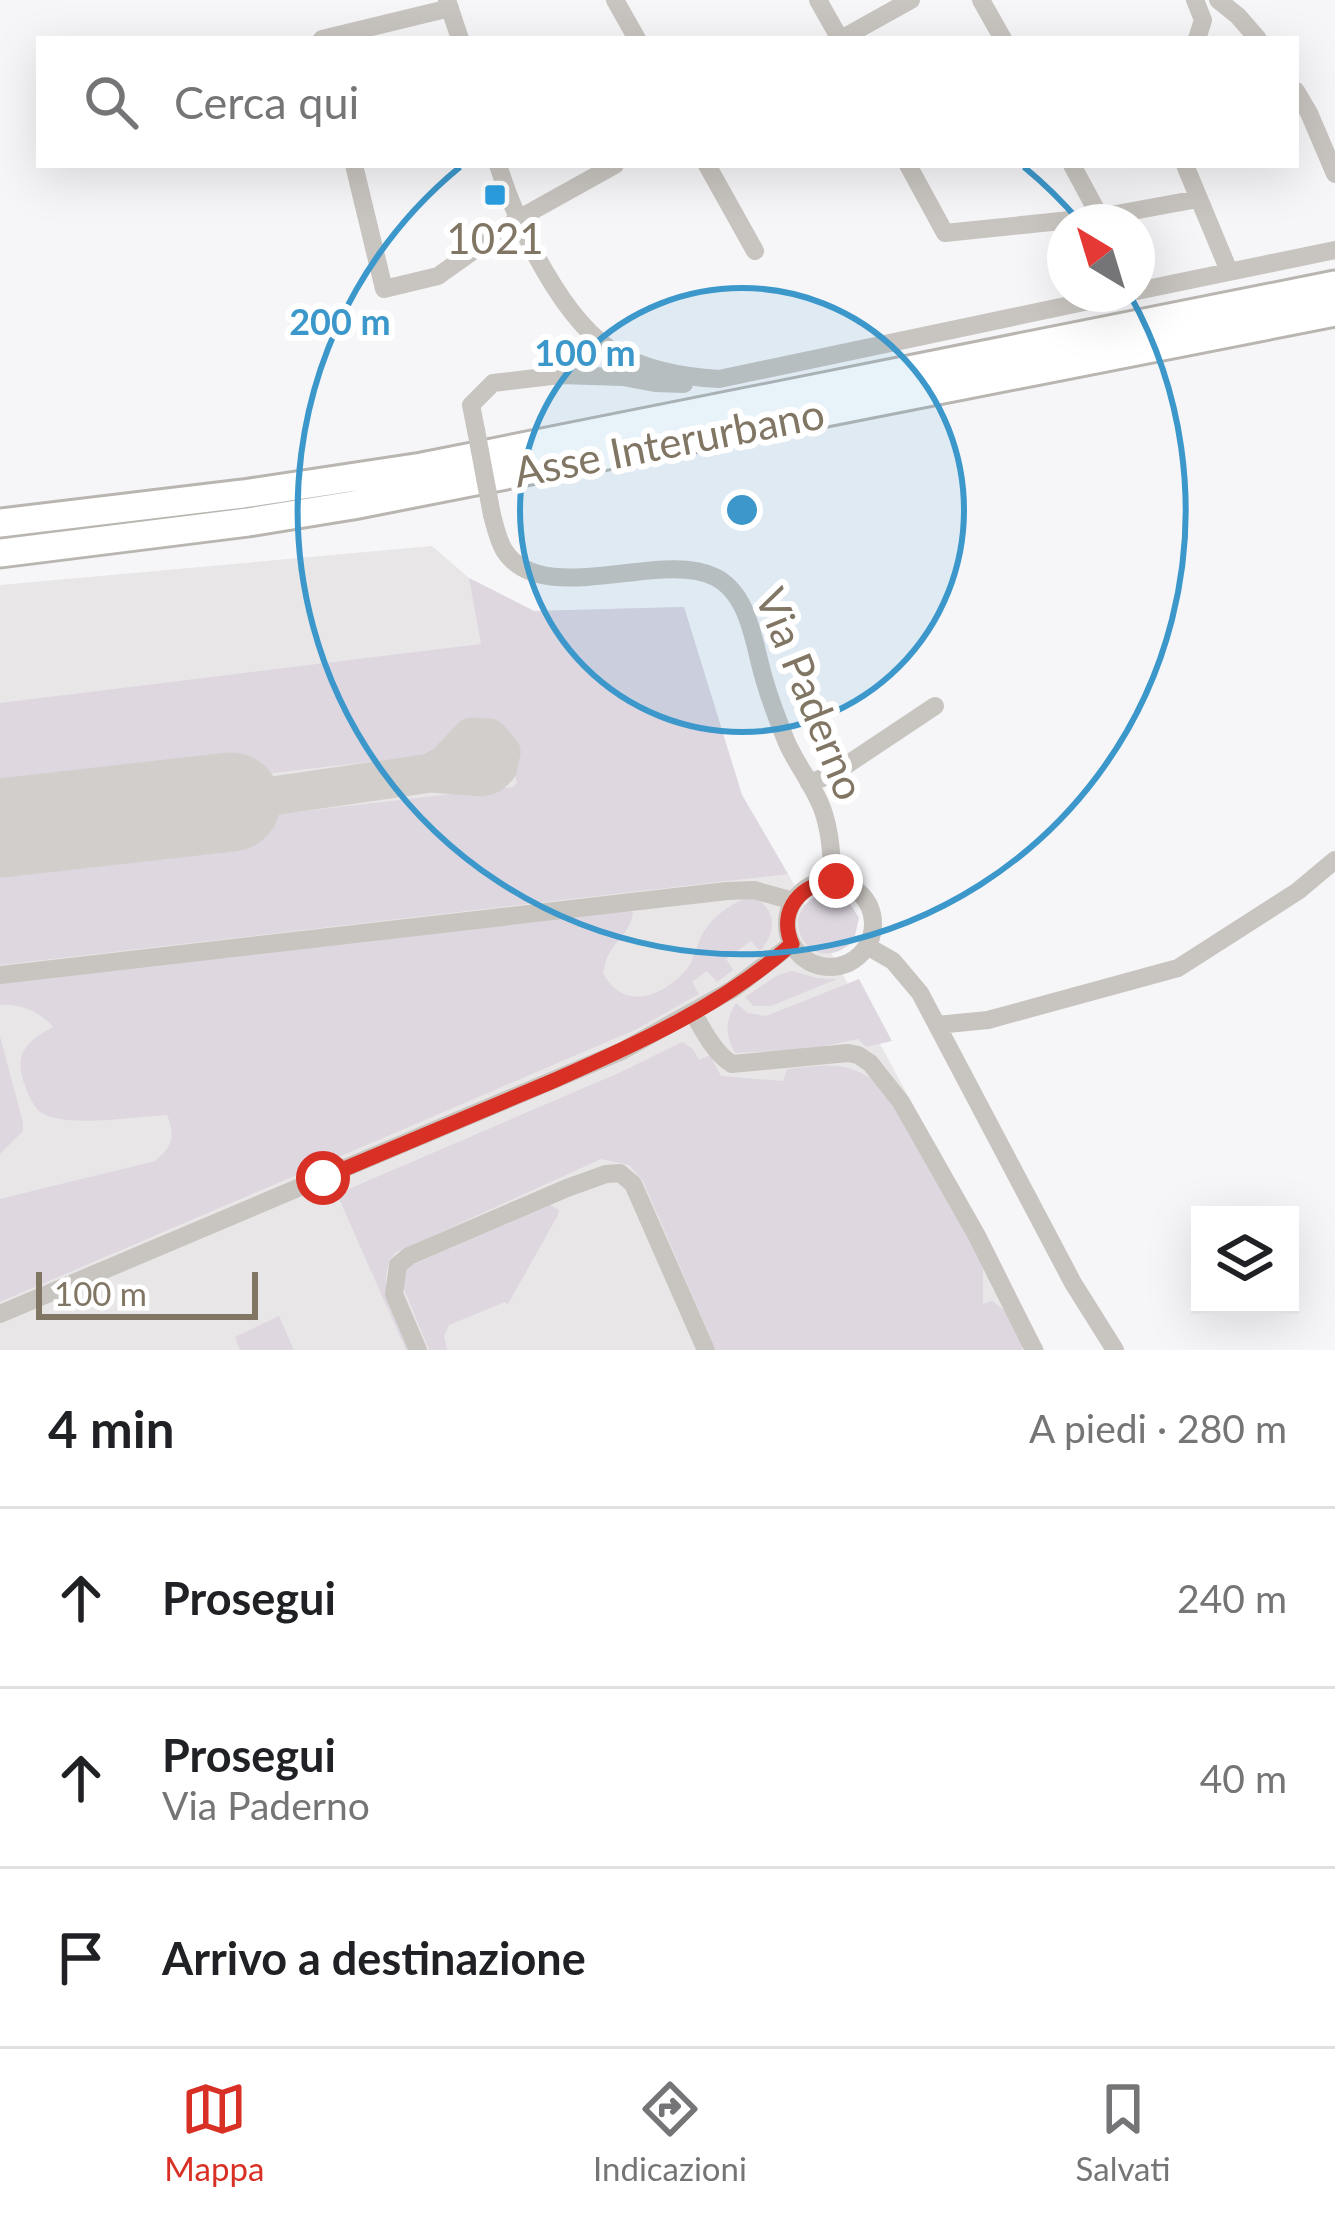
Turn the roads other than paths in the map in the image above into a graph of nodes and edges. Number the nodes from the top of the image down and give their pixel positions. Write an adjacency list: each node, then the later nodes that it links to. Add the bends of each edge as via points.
1 (615, 0): 11 (street)
2 (818, 0): 12 (street)
3 (911, 0): 13 (street)
4 (981, 0): 14 (street)
5 (1195, 0): 8 (street)
6 (1218, 0): 15 (street)
7 (449, 4): 9 (street); 10 (street)
8 (1199, 33)
9 (335, 36)
10 (459, 36)
11 (635, 36)
12 (839, 36)
13 (846, 36)
14 (1001, 36)
15 (1255, 36)
16 (1299, 96): 24 (street)
17 (355, 168): 28 (street, via 384,289 438,276)
18 (499, 168): 28 (street, Via Paderno)
19 (611, 168): 28 (street)
20 (709, 168): 31 (street)
21 (910, 168): 29 (street, via 945,233)
22 (1074, 168): 26 (street)
23 (1186, 168): 25 (street)
24 (1335, 174)
25 (1198, 199): 27 (street); 32 (street)
26 (1093, 204)
27 (1155, 207)
28 (518, 219): 37 (street, Via Paderno, via 552,283)
29 (1047, 222)
30 (1335, 250): 32 (street)
31 (755, 251)
32 (1229, 272): 34 (street)
33 (1335, 285): 44 (highway, Asse Interurbano, via 422,467)
34 (1155, 287)
35 (1047, 310): 43 (street, Via Paderno)
36 (1335, 312): 45 (highway, Asse Interurbano, via 353,505)
37 (590, 331): 38 (street, Via Paderno); 39 (street)
38 (616, 354): 39 (street, Via Paderno); 40 (street, Via Paderno)
39 (589, 363): 41 (street, Via Paderno)
40 (640, 363): 42 (street); 43 (street, Via Paderno)
41 (560, 375): 42 (street, Via Paderno); 47 (street, Via Paderno, bridge, via 493,383 471,405 505,551 529,572 568,578 688,569 731,589)
42 (623, 377): 43 (street, Via Paderno, via 676,385)
43 (718, 380)
44 (0, 523)
45 (0, 553)
46 (935, 706): 47 (street)
47 (808, 783): 49 (street, Via Paderno, via 822,808)
48 (1335, 860): 55 (street, via 1178,968 988,1020)
49 (831, 881): 50 (street, via 809,886); 52 (street, via 868,903)
50 (794, 902): 51 (street, via 787,921); 53 (street, via 728,891)
51 (792, 944): 52 (street, via 812,962 834,967); 54 (street)
52 (867, 946): 55 (street, via 893,961)
53 (0, 975)
54 (693, 1013): 56 (street); 59 (street, via 732,1064 848,1053 870,1063 901,1102)
55 (937, 1025): 60 (street)
56 (0, 1314)
57 (418, 1350): 58 (street, via 394,1294 398,1264 567,1188 620,1173 633,1184)
58 (706, 1350)
59 (1034, 1350)
60 (1115, 1350)

